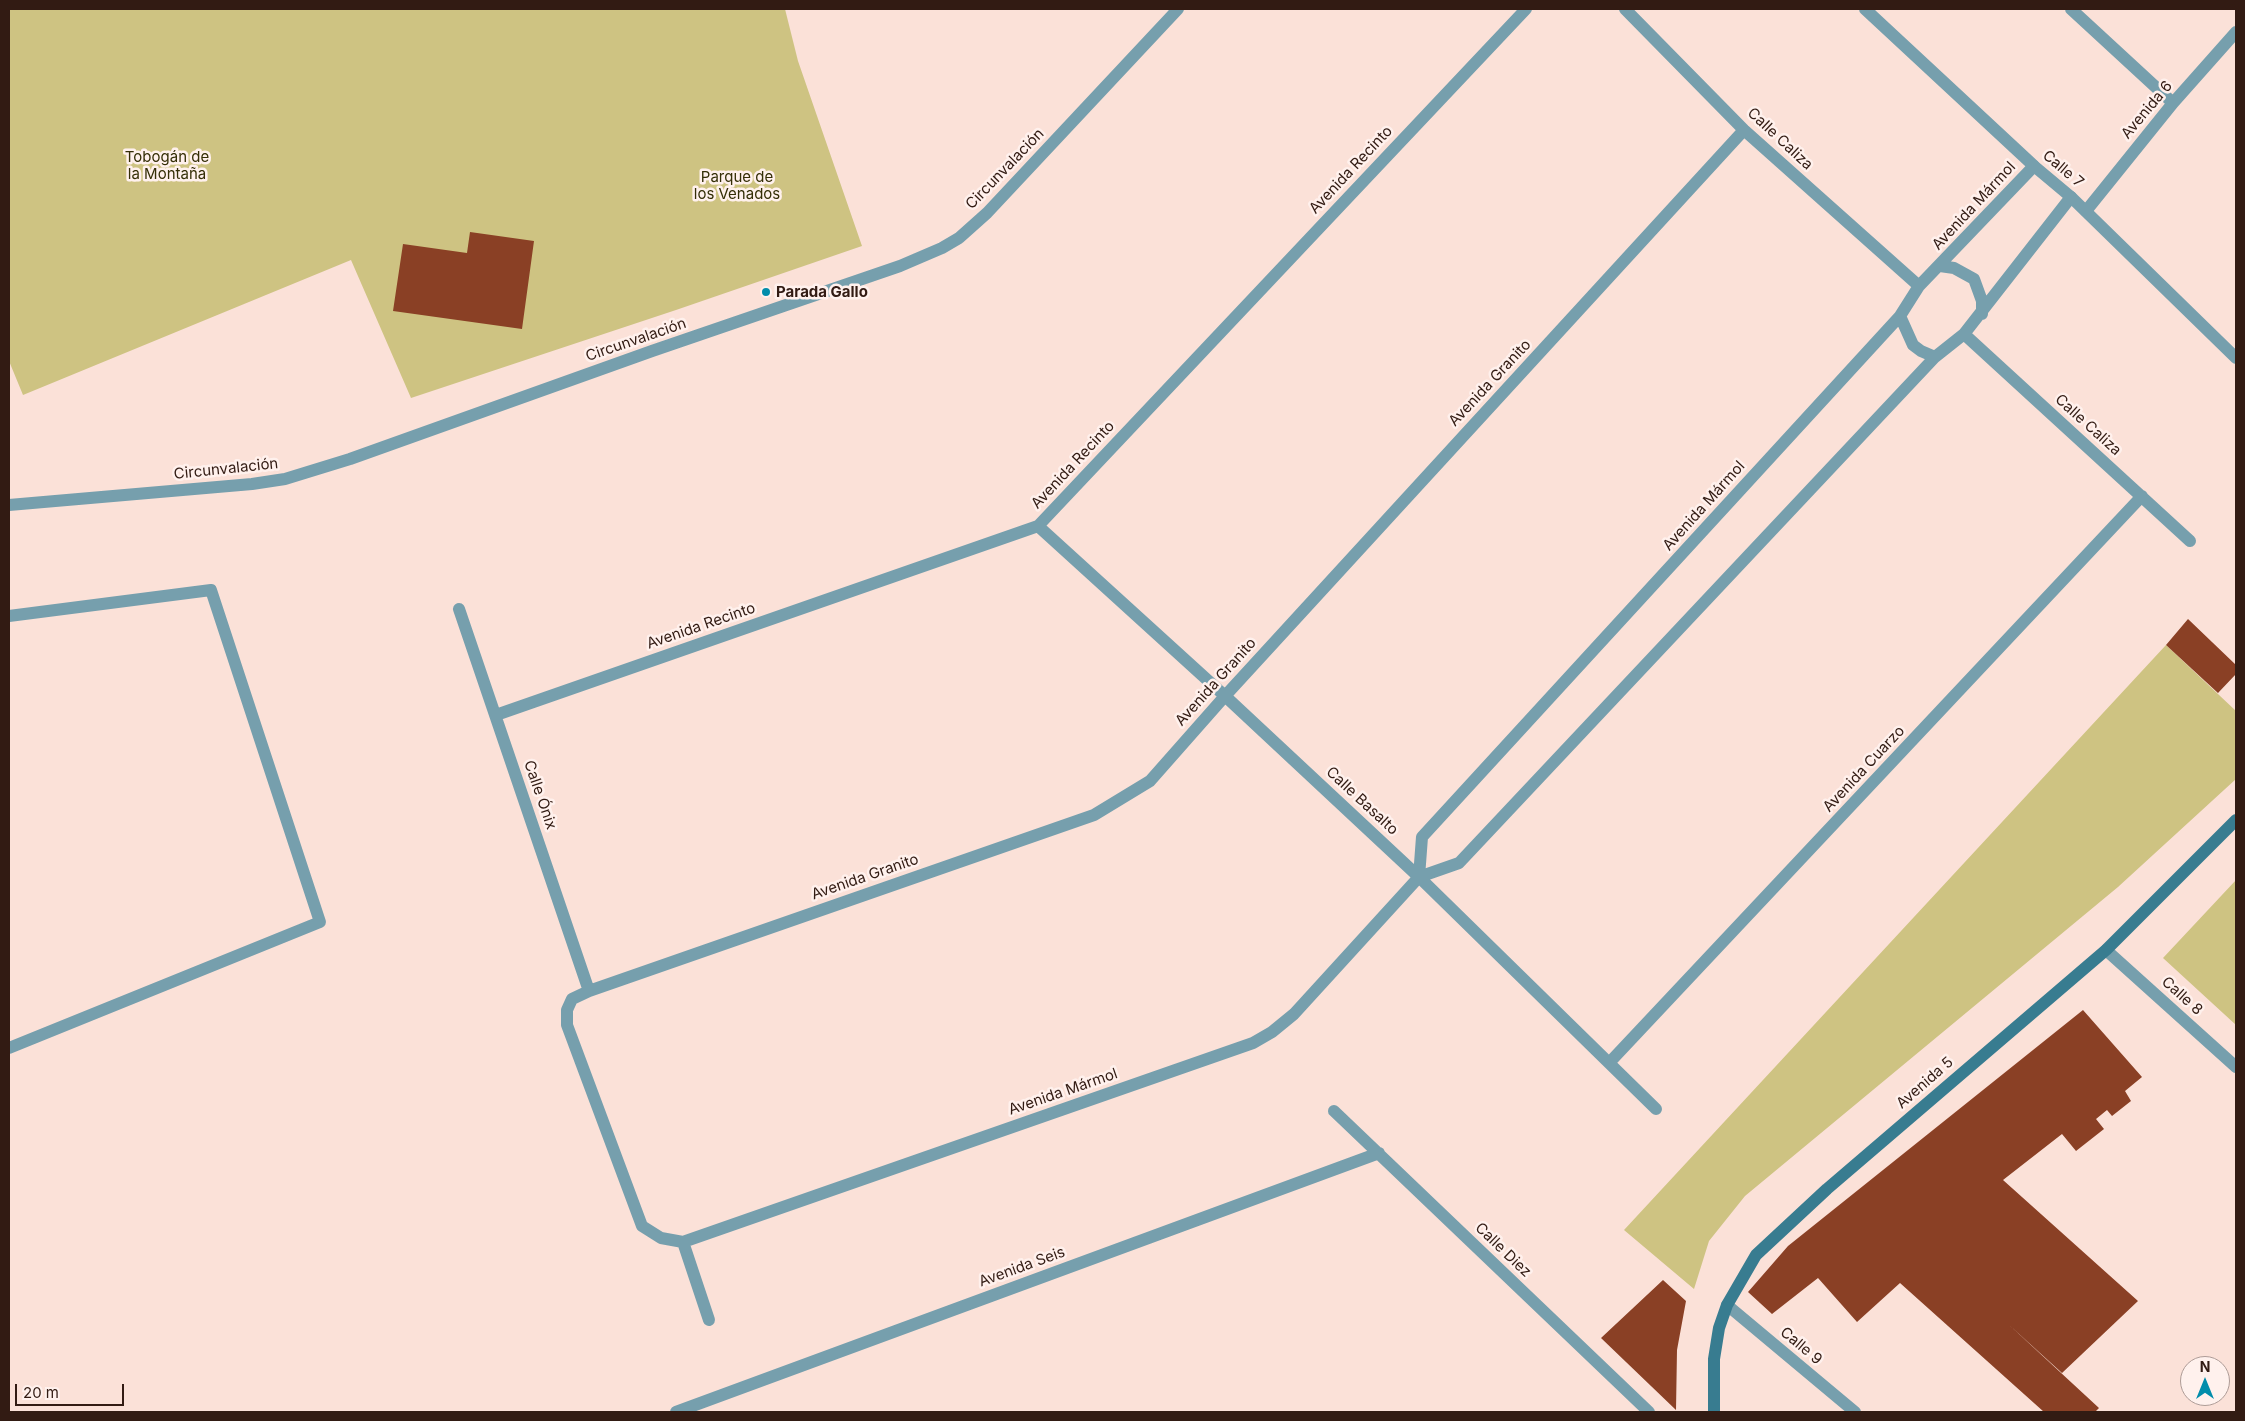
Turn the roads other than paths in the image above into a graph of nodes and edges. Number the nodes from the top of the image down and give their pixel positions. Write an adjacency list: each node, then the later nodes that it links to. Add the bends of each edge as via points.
1 (1178, 9): 20 (street, Circunvalación, via 987,213 950,243 900,266 285,479)
2 (1526, 9): 21 (street, Avenida Recinto)
3 (1625, 9): 8 (street, Calle Caliza)
4 (1865, 9): 9 (street, Calle 7)
5 (2071, 9): 7 (street)
6 (2236, 32): 7 (street, Avenida 6)
7 (2173, 103): 11 (street, Avenida 6)
8 (1744, 130): 13 (street, Calle Caliza); 25 (street, Avenida Granito)
9 (2034, 166): 10 (street, Calle 7); 12 (street, Avenida Mármol)
10 (2071, 197): 11 (street, Calle 7); 14 (street)
11 (2086, 211): 18 (street, Calle 7)
12 (1940, 266): 13 (street, Avenida Mármol); 14 (street, via 1954,268 1974,279 1982,301)
13 (1919, 286): 15 (street, Avenida Mármol)
14 (1982, 314): 16 (street)
15 (1900, 316): 17 (street, via 1913,345); 28 (street, Avenida Mármol, via 1422,837)
16 (1964, 334): 17 (street, Avenida Mármol); 19 (street, Calle Caliza)
17 (1935, 357): 28 (street, Avenida Mármol, via 1459,863)
18 (2236, 358)
19 (2142, 496): 22 (street, Calle Caliza); 32 (street, Avenida Cuarzo)
20 (9, 505)
21 (1038, 526): 25 (street, Calle Basalto); 26 (street, Avenida Recinto)
22 (2190, 541)
23 (459, 609): 26 (street, Calle Ónix)
24 (9, 616): 31 (street, via 211,590 320,922)
25 (1225, 696): 28 (street, Calle Basalto); 30 (street, Avenida Granito, via 1150,781 1094,815)
26 (496, 715): 30 (street, Calle Ónix)
27 (2236, 820): 29 (main road, Avenida 5)
28 (1419, 877): 32 (street, Calle Basalto); 38 (street, Avenida Mármol, via 1294,1014 1253,1043)
29 (2106, 950): 33 (street, Calle 8); 39 (main road, Avenida 5, via 1778,1234 1756,1255)
30 (589, 991): 37 (street, Avenida Granito, via 572,999 567,1010 567,1025 642,1226)
31 (9, 1048)
32 (1609, 1063): 34 (street, Calle Basalto)
33 (2236, 1067)
34 (1656, 1109)
35 (1334, 1111): 36 (street, Calle Diez)
36 (1379, 1153): 41 (street, Avenida Seis); 42 (street, Calle Diez)
37 (661, 1238): 38 (street, Avenida Mármol)
38 (683, 1242): 40 (street)
39 (1727, 1305): 43 (main road, Avenida 5, via 1714,1359); 44 (street, Calle 9)
40 (709, 1320)
41 (676, 1412)
42 (1650, 1412)
43 (1714, 1412)
44 (1855, 1412)

